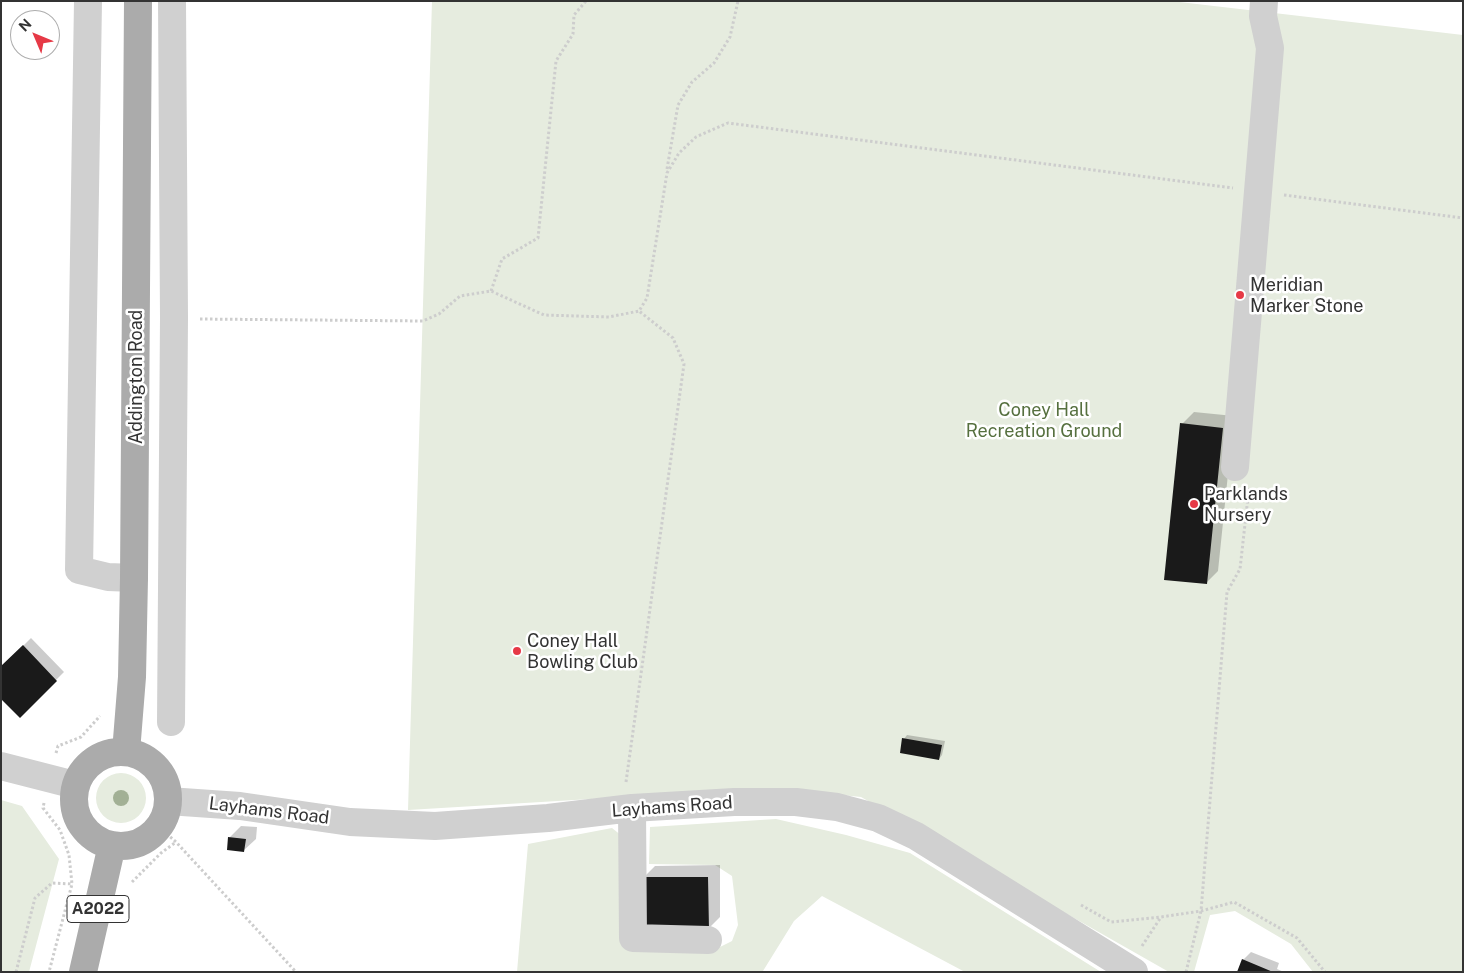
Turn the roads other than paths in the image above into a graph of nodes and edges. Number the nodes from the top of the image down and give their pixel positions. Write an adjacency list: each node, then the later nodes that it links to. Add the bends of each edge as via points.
1 (88, 1): 6 (street, via 79,570 108,577)
2 (138, 1): 6 (main road, Addington Road)
3 (172, 1): 8 (street, via 174,318)
4 (1263, 8): 5 (street, via 1270,48)
5 (1235, 467)
6 (134, 578): 7 (main road, Addington Road)
7 (132, 677): 8 (street); 10 (main road, Addington Road)
8 (169, 680): 9 (street)
9 (170, 722)
10 (126, 752): 12 (main road, via 110,753 95,760); 14 (main road, via 142,757 155,767 164,780)
11 (1, 766): 12 (street)
12 (75, 785): 15 (main road, via 73,802 83,829 94,838)
13 (629, 795): 14 (street, Layhams Road, via 548,818 434,826 350,822 240,806); 16 (street, via 634,938); 17 (street, Layhams Road, via 837,807 878,818 934,846)
14 (168, 801): 15 (main road, via 167,834 148,837 136,844)
15 (112, 845): 18 (main road, A2022)
16 (708, 940)
17 (1131, 970)
18 (83, 972)

